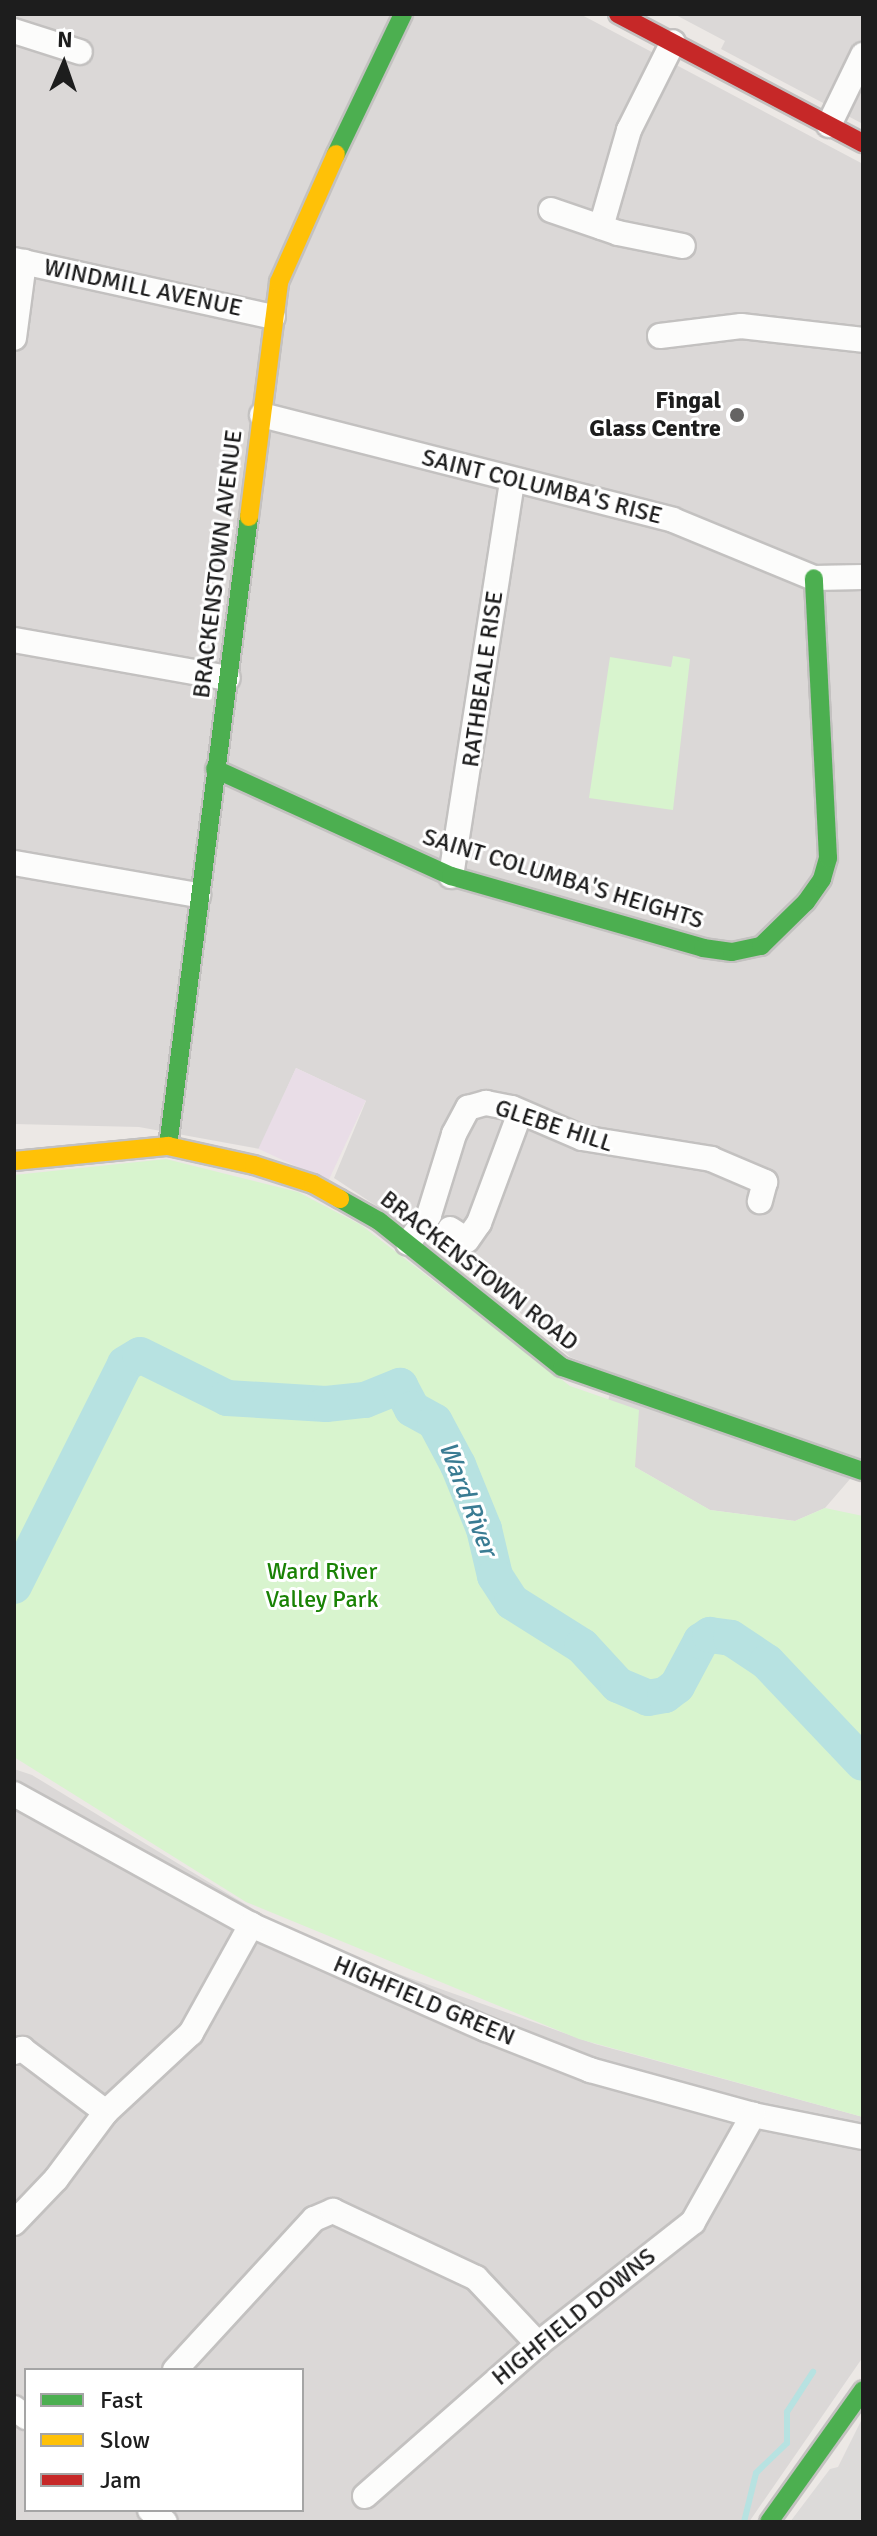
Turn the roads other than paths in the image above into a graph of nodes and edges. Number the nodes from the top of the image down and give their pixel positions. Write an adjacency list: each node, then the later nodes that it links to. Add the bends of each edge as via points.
1 (403, 14): 13 (street, BRACKENSTOWN AVENUE, via 292,244)
2 (618, 14): 4 (street)
3 (14, 31): 5 (street)
4 (673, 42): 7 (street); 10 (street, via 629,130)
5 (80, 52)
6 (863, 55): 7 (street)
7 (829, 125): 8 (street)
8 (863, 143)
9 (551, 210): 10 (street)
10 (601, 227): 11 (street)
11 (683, 246)
12 (19, 261): 13 (street, WINDMILL AVENUE); 15 (street)
13 (273, 317): 17 (street, BRACKENSTOWN AVENUE)
14 (660, 336): 16 (street, via 741,326)
15 (14, 338)
16 (863, 340)
17 (262, 415): 18 (street, SAINT COLUMBA'S RISE); 22 (street, BRACKENSTOWN AVENUE)
18 (512, 481): 20 (street, SAINT COLUMBA'S RISE, via 585,494 673,520); 25 (street, RATHBEALE RISE)
19 (863, 577): 20 (street, SAINT COLUMBA'S RISE)
20 (814, 578): 25 (street, SAINT COLUMBA'S HEIGHTS, via 828,858 822,879 784,929 761,946 732,952 703,948)
21 (14, 640): 22 (street)
22 (228, 678): 23 (street, BRACKENSTOWN AVENUE)
23 (215, 769): 25 (street, SAINT COLUMBA'S HEIGHTS); 26 (street, BRACKENSTOWN AVENUE)
24 (14, 863): 26 (street)
25 (451, 876)
26 (198, 895): 28 (street, BRACKENSTOWN AVENUE)
27 (520, 1113): 30 (street, GLEBE HILL, via 596,1141 711,1159 765,1182); 31 (street, via 479,1223 467,1240); 32 (street, GLEBE HILL, via 486,1103 468,1108 454,1134 429,1215)
28 (168, 1146): 29 (street, BRACKENSTOWN ROAD); 32 (street, BRACKENSTOWN ROAD, via 313,1184)
29 (14, 1161)
30 (760, 1201)
31 (450, 1229)
32 (408, 1243): 33 (street, BRACKENSTOWN ROAD, via 505,1327 562,1367)
33 (862, 1466)
34 (14, 1794): 35 (street, HIGHFIELD GREEN)
35 (251, 1925): 37 (street, via 191,2033); 38 (street, HIGHFIELD GREEN, via 590,2070)
36 (14, 2052): 37 (street, via 22,2049)
37 (106, 2112): 40 (street, via 56,2179)
38 (753, 2115): 39 (street, HIGHFIELD GREEN); 41 (street, HIGHFIELD DOWNS, via 693,2222)
39 (863, 2137)
40 (14, 2223)
41 (538, 2344): 42 (street, via 476,2278 333,2211 314,2219); 44 (street, HIGHFIELD DOWNS)
42 (177, 2368)
43 (863, 2390): 45 (street)
44 (365, 2496)
45 (769, 2522)

